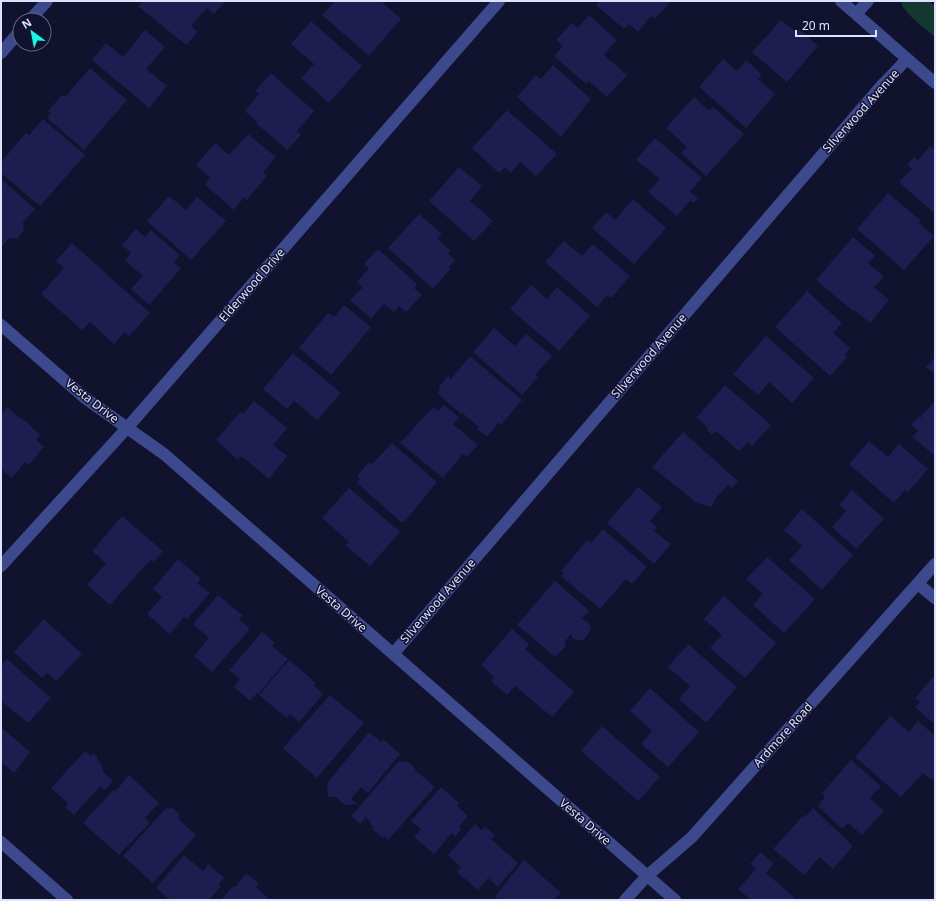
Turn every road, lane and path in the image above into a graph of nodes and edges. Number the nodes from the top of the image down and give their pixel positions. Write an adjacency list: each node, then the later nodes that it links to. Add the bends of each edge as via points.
1 (47, 1): 5 (street)
2 (499, 1): 12 (street, Elderwood Drive)
3 (842, 1): 6 (street)
4 (868, 1): 6 (street)
5 (37, 12)
6 (856, 14): 9 (street)
7 (12, 41): 8 (street)
8 (1, 53)
9 (907, 59): 10 (street); 17 (street, Silverwood Avenue, via 872,96)
10 (935, 83)
11 (1, 325): 12 (street, Vesta Drive, via 85,398)
12 (127, 428): 14 (street, Elderwood Drive); 17 (street, Vesta Drive, via 164,454)
13 (935, 564): 15 (street, Ardmore Road)
14 (1, 566)
15 (918, 584): 16 (street); 19 (street, Ardmore Road, via 692,837)
16 (935, 598)
17 (393, 654): 19 (street, Vesta Drive)
18 (1, 842): 20 (street)
19 (647, 876): 21 (street, Ardmore Road); 22 (street, Vesta Drive)
20 (67, 900)
21 (625, 900)
22 (676, 900)

